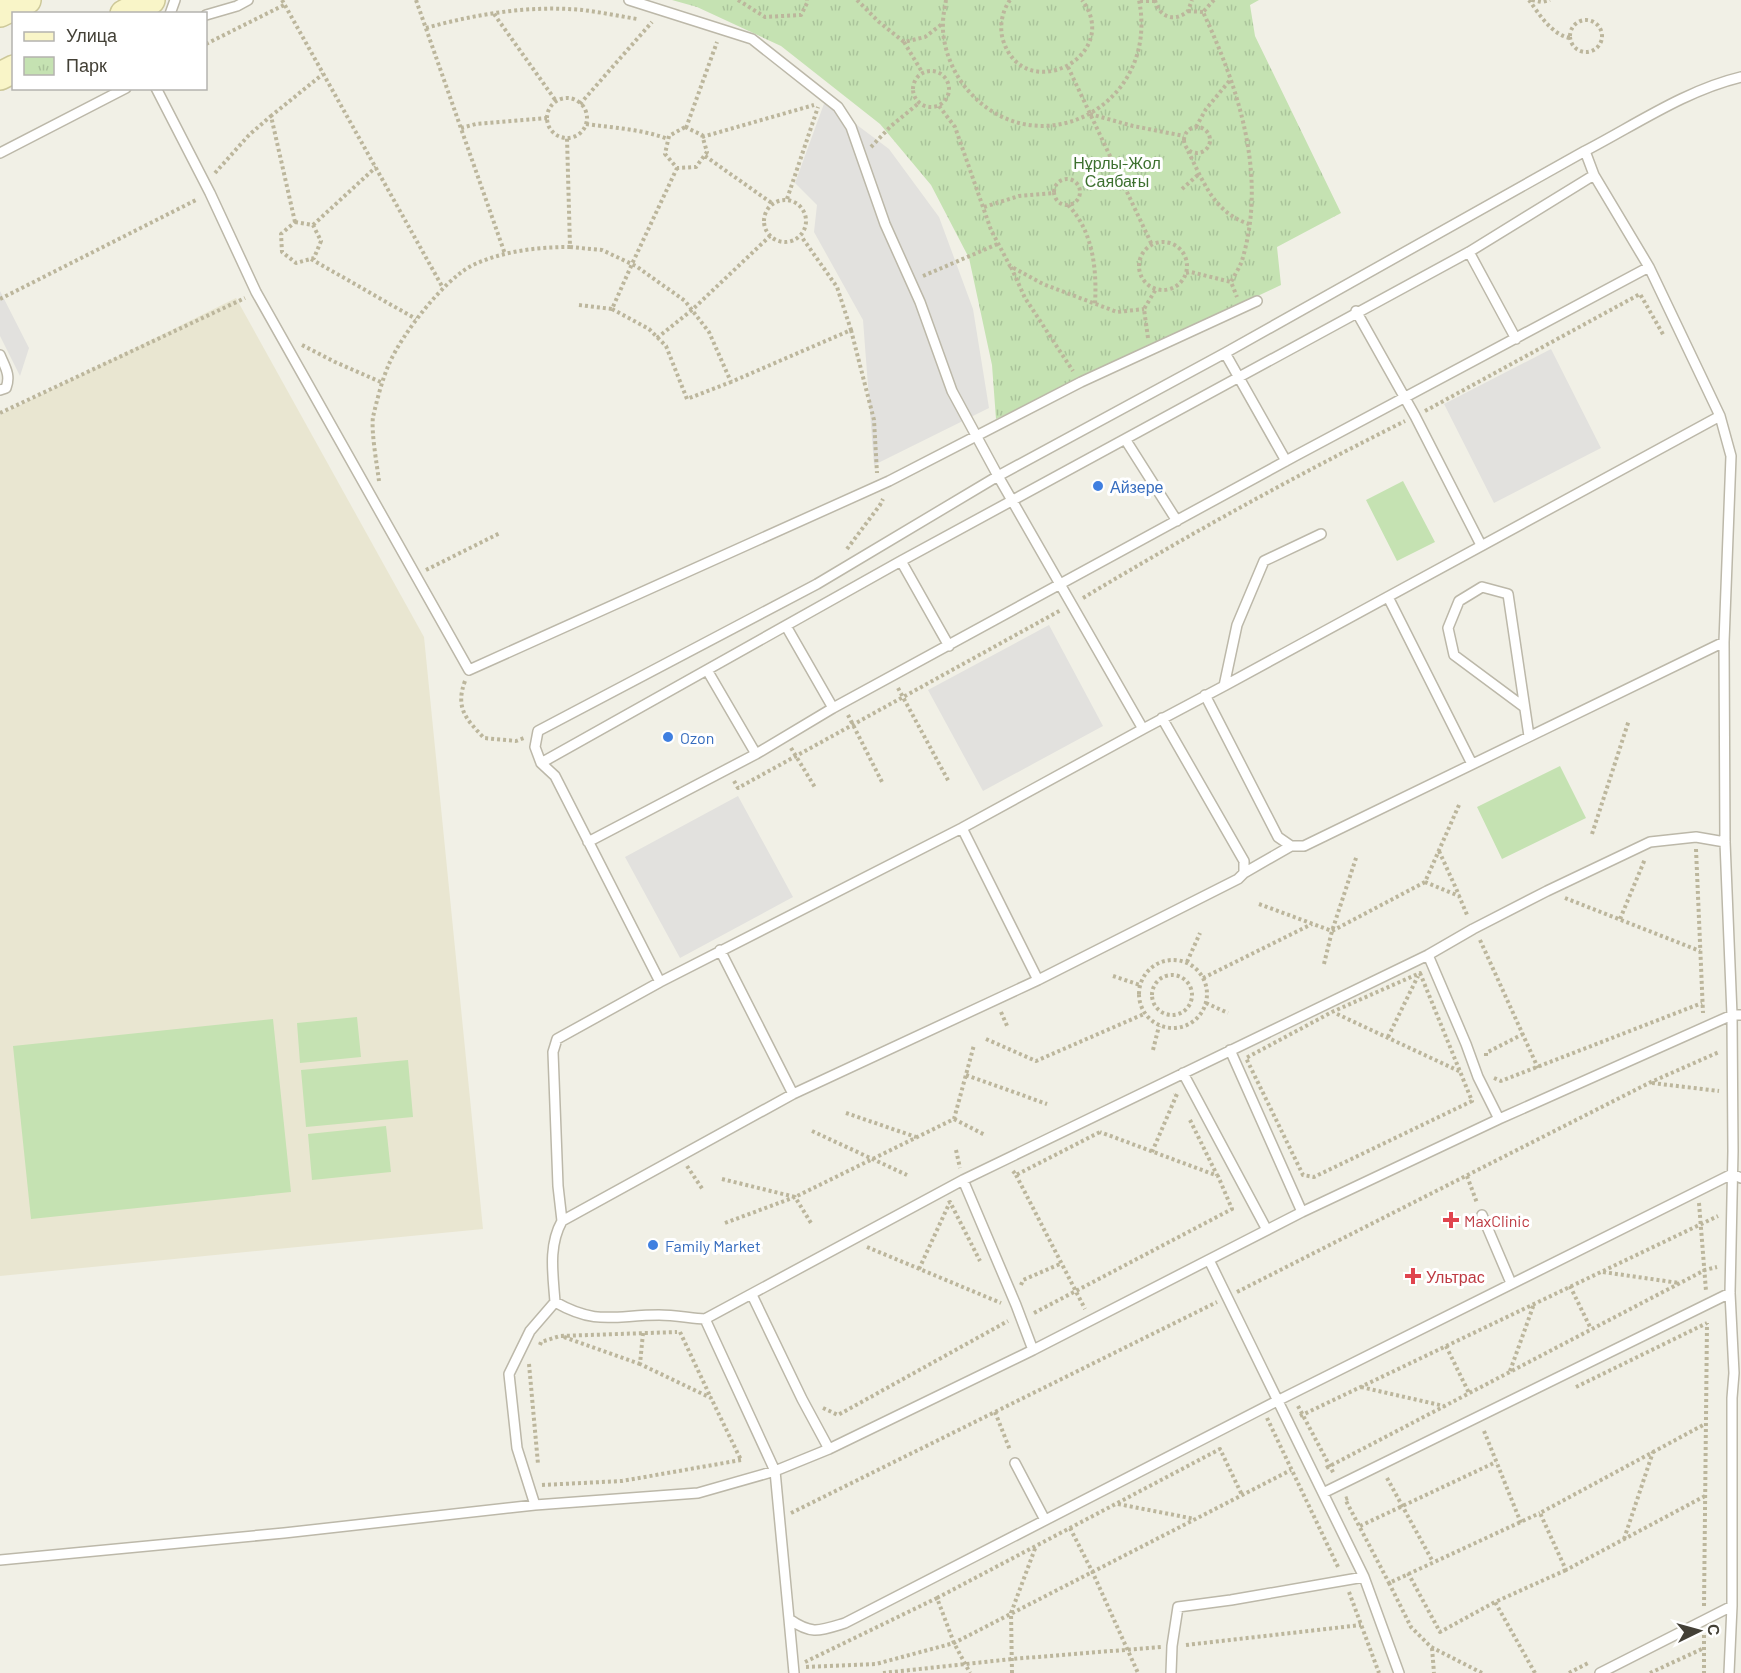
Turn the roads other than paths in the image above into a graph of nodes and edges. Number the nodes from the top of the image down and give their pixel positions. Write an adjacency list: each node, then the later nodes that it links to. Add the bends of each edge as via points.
1 (27, 0): 6 (main road)
2 (151, 0): 5 (main road)
3 (248, 0): 7 (lane)
4 (629, 0): 25 (lane, via 752,39 838,107 851,127 952,391)
5 (128, 12)
6 (0, 13)
7 (207, 15)
8 (1741, 77): 11 (lane, via 1680,100)
9 (122, 90): 12 (lane)
10 (157, 90): 25 (lane, via 256,292 469,670 877,487)
11 (1585, 151): 13 (lane); 19 (lane)
12 (0, 153)
13 (1594, 175): 14 (lane); 15 (lane)
14 (1468, 252): 17 (lane); 18 (lane)
15 (1649, 267): 18 (lane); 24 (lane)
16 (1257, 301): 25 (lane, via 1081,382)
17 (1356, 312): 21 (lane); 23 (lane)
18 (1516, 339): 23 (lane)
19 (1225, 353): 21 (lane); 28 (lane)
20 (0, 355): 22 (lane, via 9,381)
21 (1239, 376): 26 (lane); 27 (lane)
22 (0, 390)
23 (1405, 398): 27 (lane); 32 (lane)
24 (1720, 416): 32 (lane); 37 (lane, via 1731,456)
25 (976, 436): 28 (lane)
26 (1125, 439): 29 (lane); 30 (lane)
27 (1286, 461): 30 (lane)
28 (998, 476): 29 (lane); 48 (lane, via 817,584 538,731 535,747)
29 (1014, 501): 33 (lane); 34 (lane)
30 (1177, 521): 34 (lane)
31 (1321, 534): 40 (lane, via 1264,561 1237,625)
32 (1481, 545): 35 (lane)
33 (901, 561): 36 (lane); 38 (lane)
34 (1062, 585): 38 (lane); 45 (lane)
35 (1388, 597): 40 (lane); 49 (lane)
36 (786, 626): 39 (lane); 42 (lane)
37 (1724, 642): 46 (lane); 52 (lane)
38 (950, 646): 42 (lane)
39 (707, 670): 47 (lane); 48 (lane)
40 (1224, 686): 41 (lane)
41 (1205, 695): 44 (lane); 53 (lane, via 1278,837)
42 (838, 706): 47 (lane)
43 (1524, 707): 43 (lane, via 1508,594 1482,587 1459,601 1448,628 1454,655); 46 (lane)
44 (1162, 718): 45 (lane); 54 (lane, via 1244,861)
45 (1143, 729): 50 (lane)
46 (1529, 736): 49 (lane)
47 (756, 754): 51 (lane)
48 (541, 763): 51 (lane, via 555,776)
49 (1472, 764): 53 (lane, via 1304,846)
50 (962, 828): 55 (lane); 57 (lane)
51 (588, 842): 58 (lane)
52 (1725, 842): 56 (lane, via 1696,837 1650,842 1547,891); 59 (lane)
53 (1291, 846): 54 (lane)
54 (1244, 873): 57 (lane)
55 (720, 950): 58 (lane); 62 (lane)
56 (1428, 955): 60 (lane); 63 (lane)
57 (1038, 980): 62 (lane)
58 (660, 981): 68 (lane, via 557,1039 553,1052)
59 (1737, 1015): 63 (lane); 64 (lane, via 1732,1047)
60 (1230, 1050): 61 (lane); 66 (lane)
61 (1183, 1073): 65 (lane); 69 (lane)
62 (793, 1094): 68 (lane)
63 (1499, 1119): 66 (lane)
64 (1736, 1176): 71 (lane, via 1698,1190); 72 (lane)
65 (963, 1180): 73 (lane); 76 (lane)
66 (1302, 1212): 69 (lane)
67 (1482, 1215): 71 (lane)
68 (562, 1221): 74 (lane, via 552,1255)
69 (1267, 1230): 70 (lane)
70 (1209, 1260): 76 (lane); 78 (lane)
71 (1511, 1284): 78 (lane)
72 (1730, 1293): 77 (lane); 82 (lane)
73 (752, 1295): 75 (lane); 79 (lane)
74 (555, 1302): 75 (lane, via 574,1313 609,1319 659,1315); 83 (lane, via 530,1331 509,1374 517,1448)
75 (705, 1319): 81 (lane)
76 (1033, 1350): 79 (lane)
77 (1738, 1375): 87 (lane, via 1732,1398)
78 (1279, 1400): 82 (lane); 84 (lane)
79 (829, 1449): 81 (lane)
80 (1015, 1463): 84 (lane)
81 (775, 1471): 83 (lane, via 698,1493); 90 (lane)
82 (1323, 1493): 86 (lane)
83 (535, 1505): 85 (lane)
84 (1045, 1520): 90 (lane, via 845,1623 822,1630 804,1630)
85 (0, 1560)
86 (1364, 1577): 92 (lane, via 1178,1607); 93 (lane)
87 (1731, 1578): 88 (lane); 89 (lane)
88 (1741, 1582)
89 (1732, 1606): 94 (lane); 95 (lane)
90 (789, 1619): 91 (lane)
91 (794, 1670)
92 (1171, 1673)
93 (1399, 1673)
94 (1600, 1673)
95 (1729, 1673)

